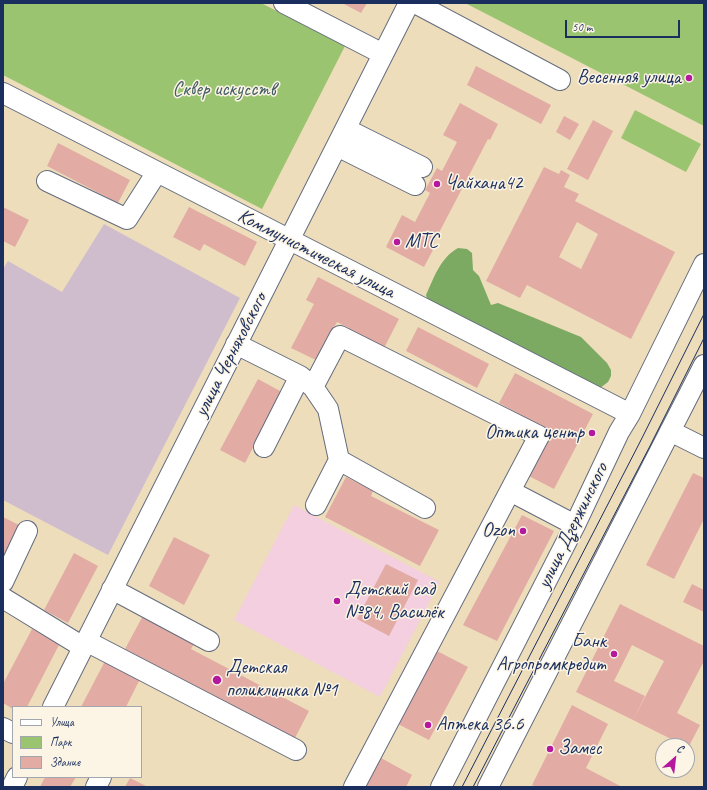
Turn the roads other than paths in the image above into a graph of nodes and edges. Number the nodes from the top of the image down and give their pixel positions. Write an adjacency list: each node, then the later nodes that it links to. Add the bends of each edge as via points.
1 (284, 3): 4 (street)
2 (409, 3): 4 (street, улица Черняховского)
3 (415, 3): 5 (street)
4 (383, 54): 7 (street, улица Черняховского)
5 (560, 80)
6 (3, 93): 8 (street, Коммунистическая улица)
7 (341, 137): 9 (street); 11 (street, улица Черняховского)
8 (157, 172): 10 (street, via 128,219); 11 (street, Коммунистическая улица)
9 (418, 176)
10 (47, 180)
11 (289, 240): 13 (street, улица Черняховского); 16 (street, Коммунистическая улица)
12 (704, 264): 16 (street, улица Дзержинского)
13 (236, 344): 15 (street); 27 (street, улица Черняховского)
14 (704, 365): 17 (street)
15 (306, 382): 18 (street); 20 (street, via 328,409); 21 (street, via 340,336 539,436)
16 (630, 414): 24 (street, улица Дзержинского)
17 (670, 431): 19 (street); 41 (street)
18 (264, 447)
19 (704, 448)
20 (339, 460): 22 (street); 23 (street)
21 (510, 491): 24 (street); 39 (street)
22 (316, 505)
23 (425, 508)
24 (575, 525): 40 (street, улица Дзержинского)
25 (27, 530): 26 (street)
26 (3, 582)
27 (112, 589): 29 (street); 30 (street, улица Черняховского)
28 (3, 598): 30 (street)
29 (209, 641)
30 (84, 644): 31 (street, улица Черняховского); 34 (street)
31 (53, 706)
32 (3, 728): 33 (street)
33 (12, 732)
34 (296, 750)
35 (16, 778): 37 (street)
36 (100, 778): 38 (street)
37 (12, 787)
38 (96, 787)
39 (354, 787)
40 (441, 787)
41 (488, 787)

